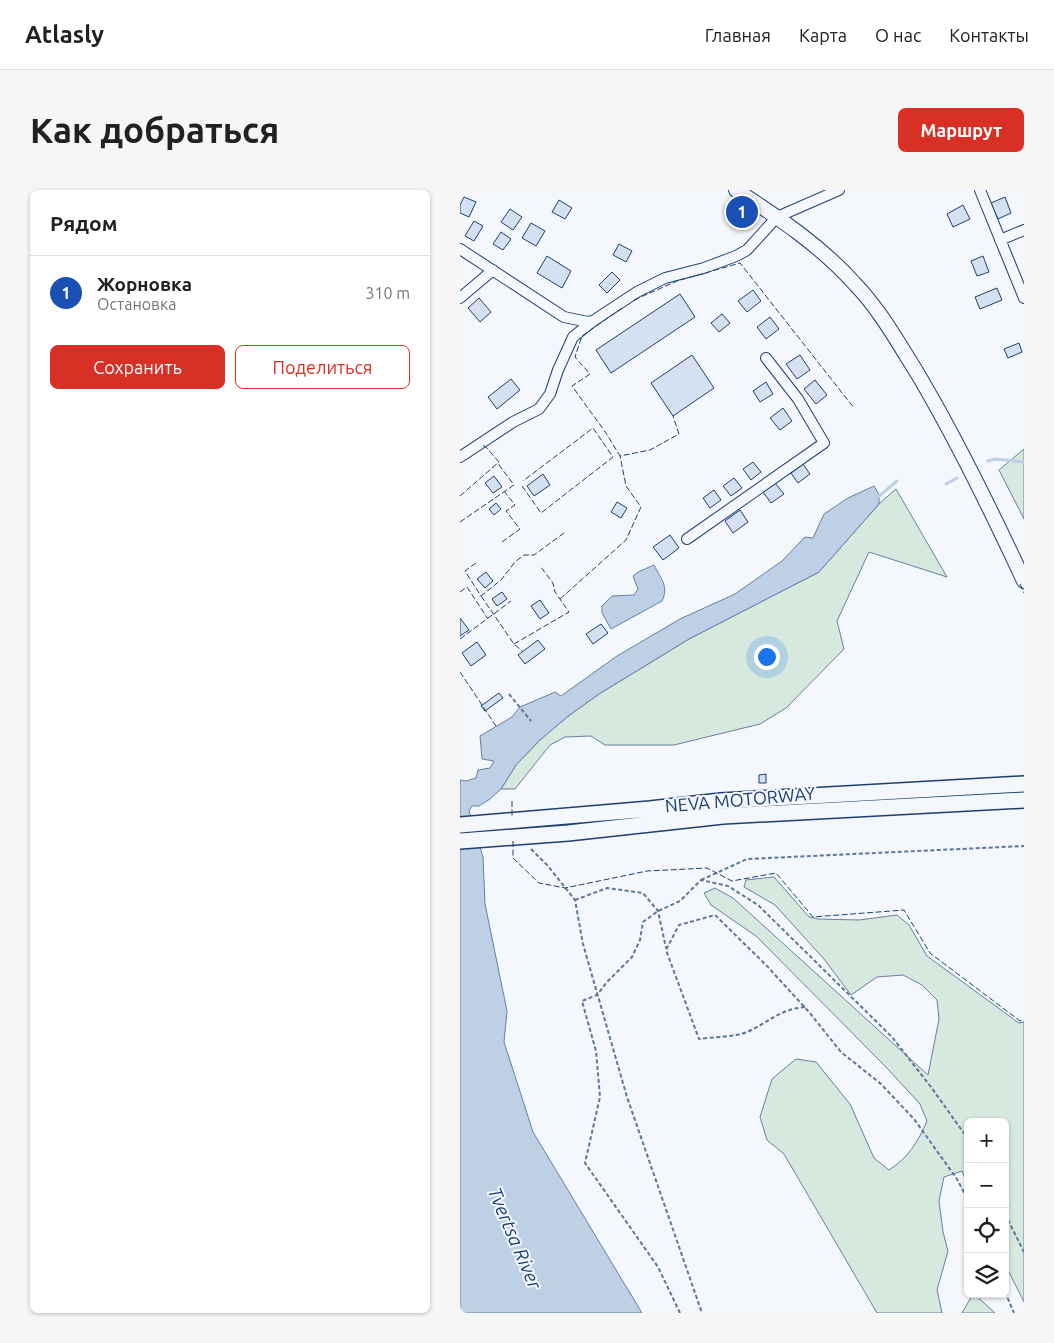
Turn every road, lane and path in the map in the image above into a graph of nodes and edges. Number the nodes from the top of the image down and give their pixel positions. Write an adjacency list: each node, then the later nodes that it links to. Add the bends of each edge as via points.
1 (736, 190): 4 (main road)
2 (839, 190): 4 (street)
3 (980, 190): 6 (street)
4 (777, 217): 11 (street, via 747,250 704,268 665,278 637,292); 15 (main road, via 837,265 886,322 930,394)
5 (1024, 230): 6 (street)
6 (1000, 240): 10 (street)
7 (460, 249): 8 (street)
8 (492, 270): 9 (street); 11 (street, via 564,317)
9 (460, 298)
10 (1024, 298)
11 (594, 321): 13 (street, via 573,338 550,394 539,409)
12 (766, 358): 14 (street, via 798,399 824,443)
13 (460, 457)
14 (687, 539)
15 (1024, 581)
16 (509, 694): 17 (path)
17 (531, 721)
18 (1024, 784): 20 (highway, NEVA MOTORWAY, via 721,800)
19 (1024, 800): 21 (highway, NEVA MOTORWAY, via 723,816)
20 (460, 825)
21 (460, 841)
22 (1024, 846): 24 (path, via 746,859)
23 (531, 850): 25 (path)
24 (701, 880): 26 (path, via 680,901); 30 (path, via 728,886 758,905 892,1037)
25 (575, 900): 26 (path, via 607,888 643,893); 28 (path)
26 (658, 911): 27 (path); 28 (path, via 643,922 640,940 632,957)
27 (666, 950): 29 (path, via 679,925 715,915); 29 (path, via 699,1039 746,1033 773,1016)
28 (597, 995): 35 (path, via 582,1001 596,1052 600,1097 585,1163 658,1267); 36 (path, via 627,1097)
29 (805, 1007): 31 (path, via 841,1052 881,1084 914,1119)
30 (964, 1134)
31 (964, 1192)
32 (1009, 1222): 33 (path)
33 (1024, 1252)
34 (1008, 1298): 37 (path)
35 (680, 1313)
36 (702, 1313)
37 (1014, 1313)

